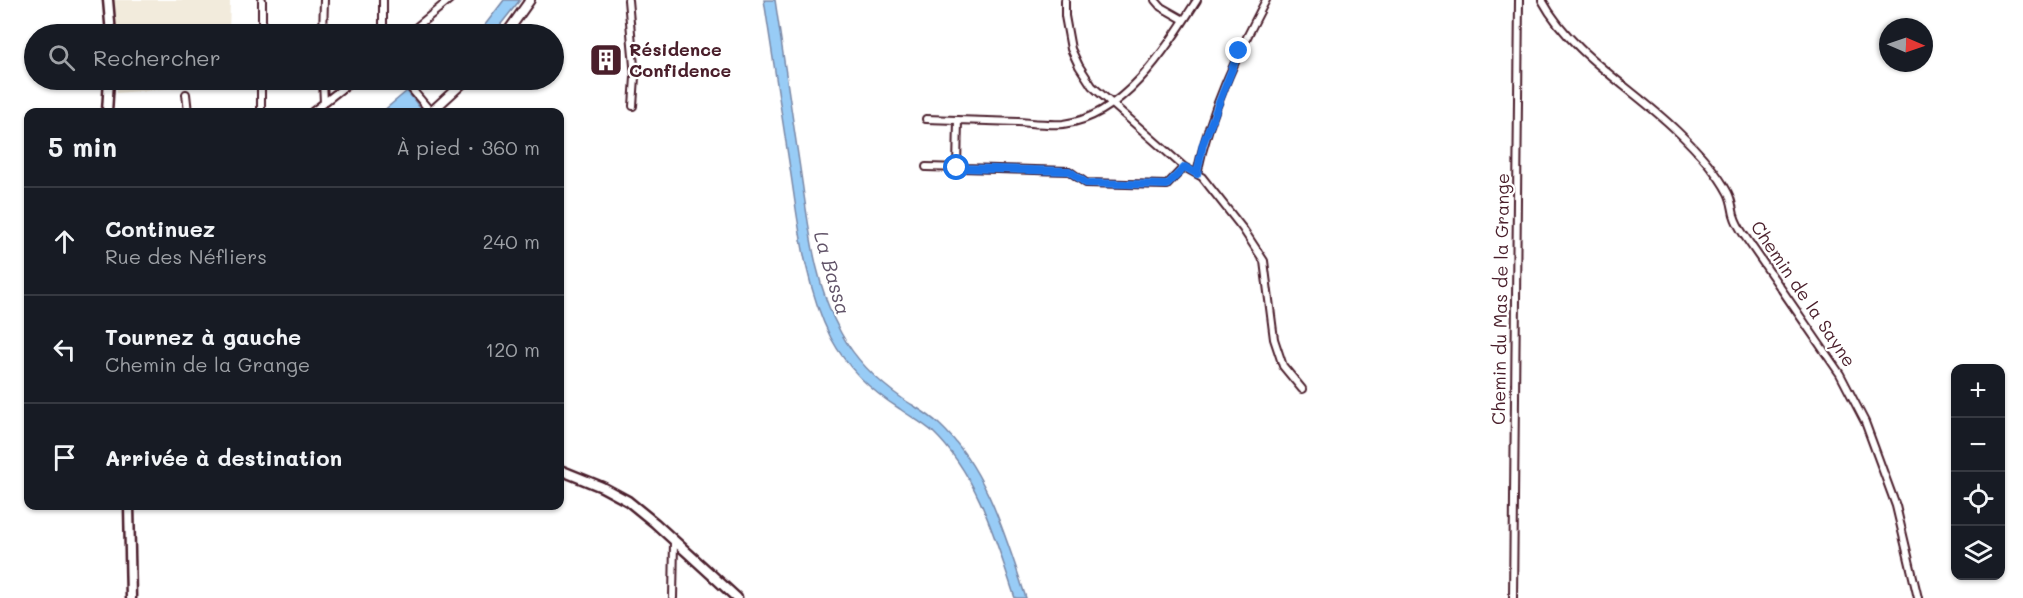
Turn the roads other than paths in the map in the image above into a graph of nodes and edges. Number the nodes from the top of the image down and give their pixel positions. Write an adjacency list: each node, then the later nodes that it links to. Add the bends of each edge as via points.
1 (108, 0): 15 (main road)
2 (262, 0): 16 (street)
3 (324, 0): 17 (street)
4 (383, 0): 18 (street)
5 (449, 0): 19 (street)
6 (530, 0): 20 (street)
7 (628, 0): 30 (street, via 635,77)
8 (1065, 0): 29 (street, via 1071,49 1092,86)
9 (1155, 0): 14 (street)
10 (1197, 0): 14 (street)
11 (1266, 0): 42 (street, via 1239,51 1203,144)
12 (1519, 0): 50 (street, Chemin du Mas de la Grange)
13 (1542, 0): 51 (street, Chemin de la Sayne, via 1575,42 1676,129 1725,187 1744,235 1840,374 1865,422 1896,506)
14 (1184, 20): 29 (street, via 1141,78)
15 (110, 24)
16 (262, 24)
17 (323, 24)
18 (383, 24)
19 (420, 24)
20 (513, 24)
21 (109, 90): 31 (main road)
22 (261, 90): 33 (street)
23 (323, 90): 28 (street)
24 (340, 90): 28 (street)
25 (412, 90): 35 (street)
26 (455, 90): 36 (street)
27 (186, 94): 32 (street)
28 (324, 103): 34 (street)
29 (1111, 103): 38 (street, via 1093,115 1063,124); 40 (street)
30 (633, 106)
31 (107, 108)
32 (188, 108)
33 (261, 108)
34 (317, 108)
35 (428, 108)
36 (435, 108)
37 (926, 119): 38 (street)
38 (958, 120): 41 (street)
39 (926, 167): 41 (street)
40 (1185, 167): 41 (street, via 1167,185 1086,183 1069,171); 42 (street)
41 (957, 168)
42 (1197, 174): 43 (street, via 1264,261 1274,339 1283,366)
43 (1302, 388)
44 (564, 472): 46 (main road, via 627,501)
45 (129, 510): 47 (main road)
46 (674, 541): 48 (street); 49 (main road)
47 (131, 598)
48 (673, 598)
49 (737, 598)
50 (1513, 598)
51 (1918, 598)

